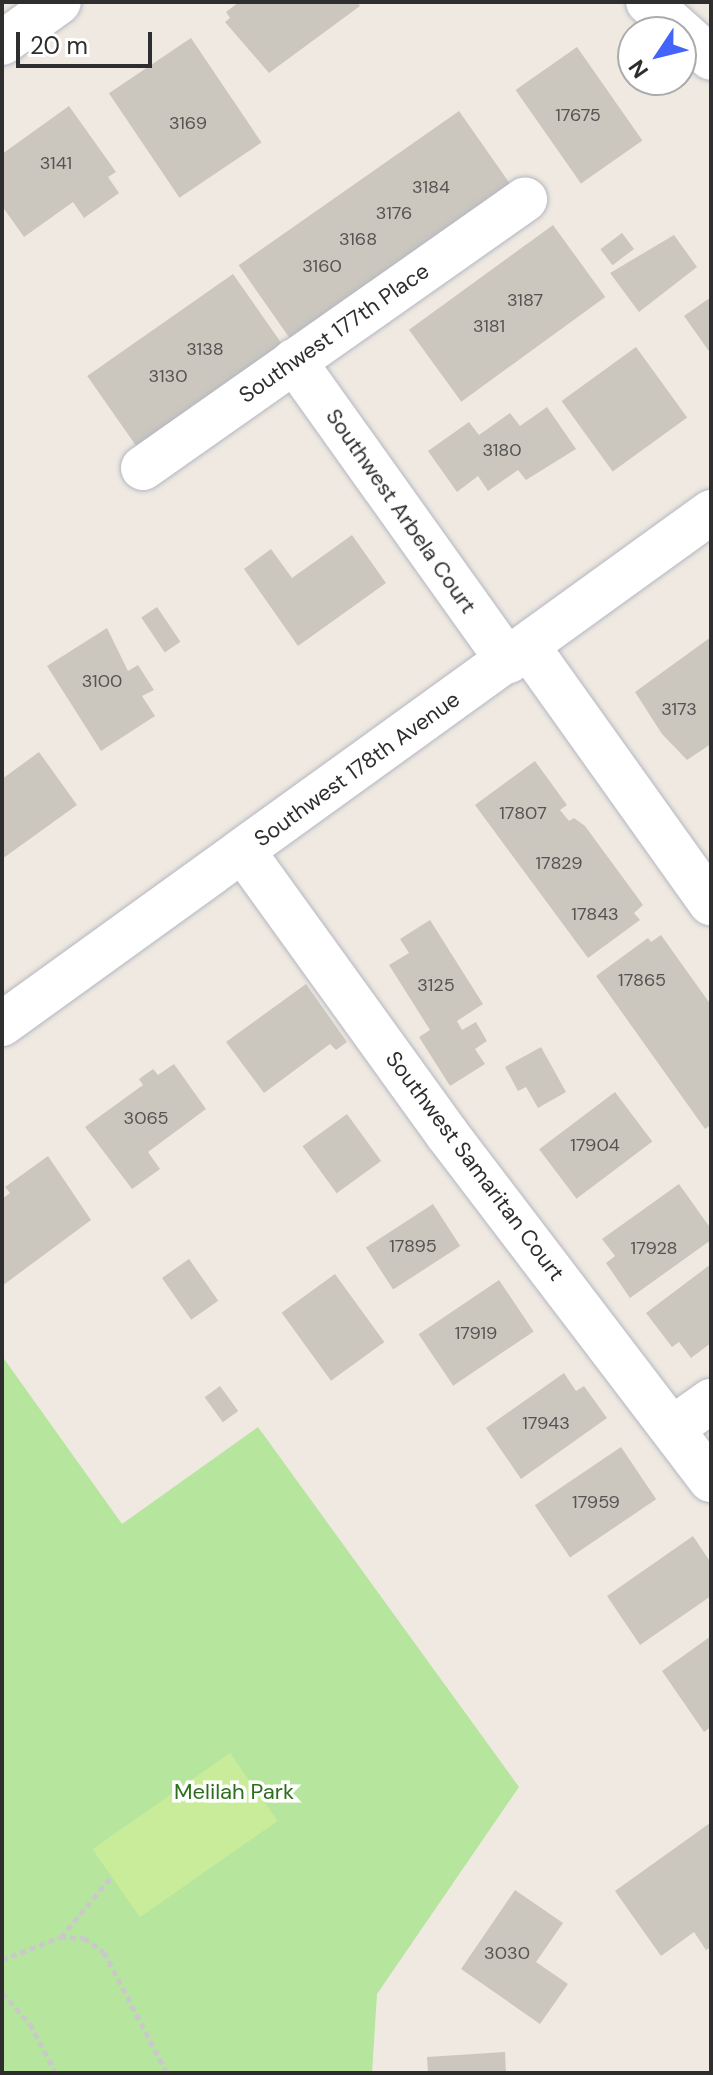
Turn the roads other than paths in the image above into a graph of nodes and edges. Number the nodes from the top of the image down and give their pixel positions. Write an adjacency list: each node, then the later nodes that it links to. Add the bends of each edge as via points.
1 (59, 2): 3 (street)
2 (648, 2): 4 (street)
3 (2, 43)
4 (711, 58)
5 (525, 200): 6 (street, Southwest 177th Place)
6 (294, 361): 7 (street, Southwest 177th Place); 9 (street, Southwest Arbela Court)
7 (143, 468)
8 (711, 512): 9 (street, Southwest 178th Avenue)
9 (518, 654): 10 (street, Southwest 178th Avenue); 11 (street, Southwest Arbela Court)
10 (243, 851): 12 (street, Southwest 178th Avenue); 14 (street, Southwest Samaritan Court, via 447,1134)
11 (711, 904)
12 (2, 1024)
13 (711, 1401): 14 (street)
14 (673, 1428): 15 (street, Southwest Samaritan Court)
15 (711, 1480)

